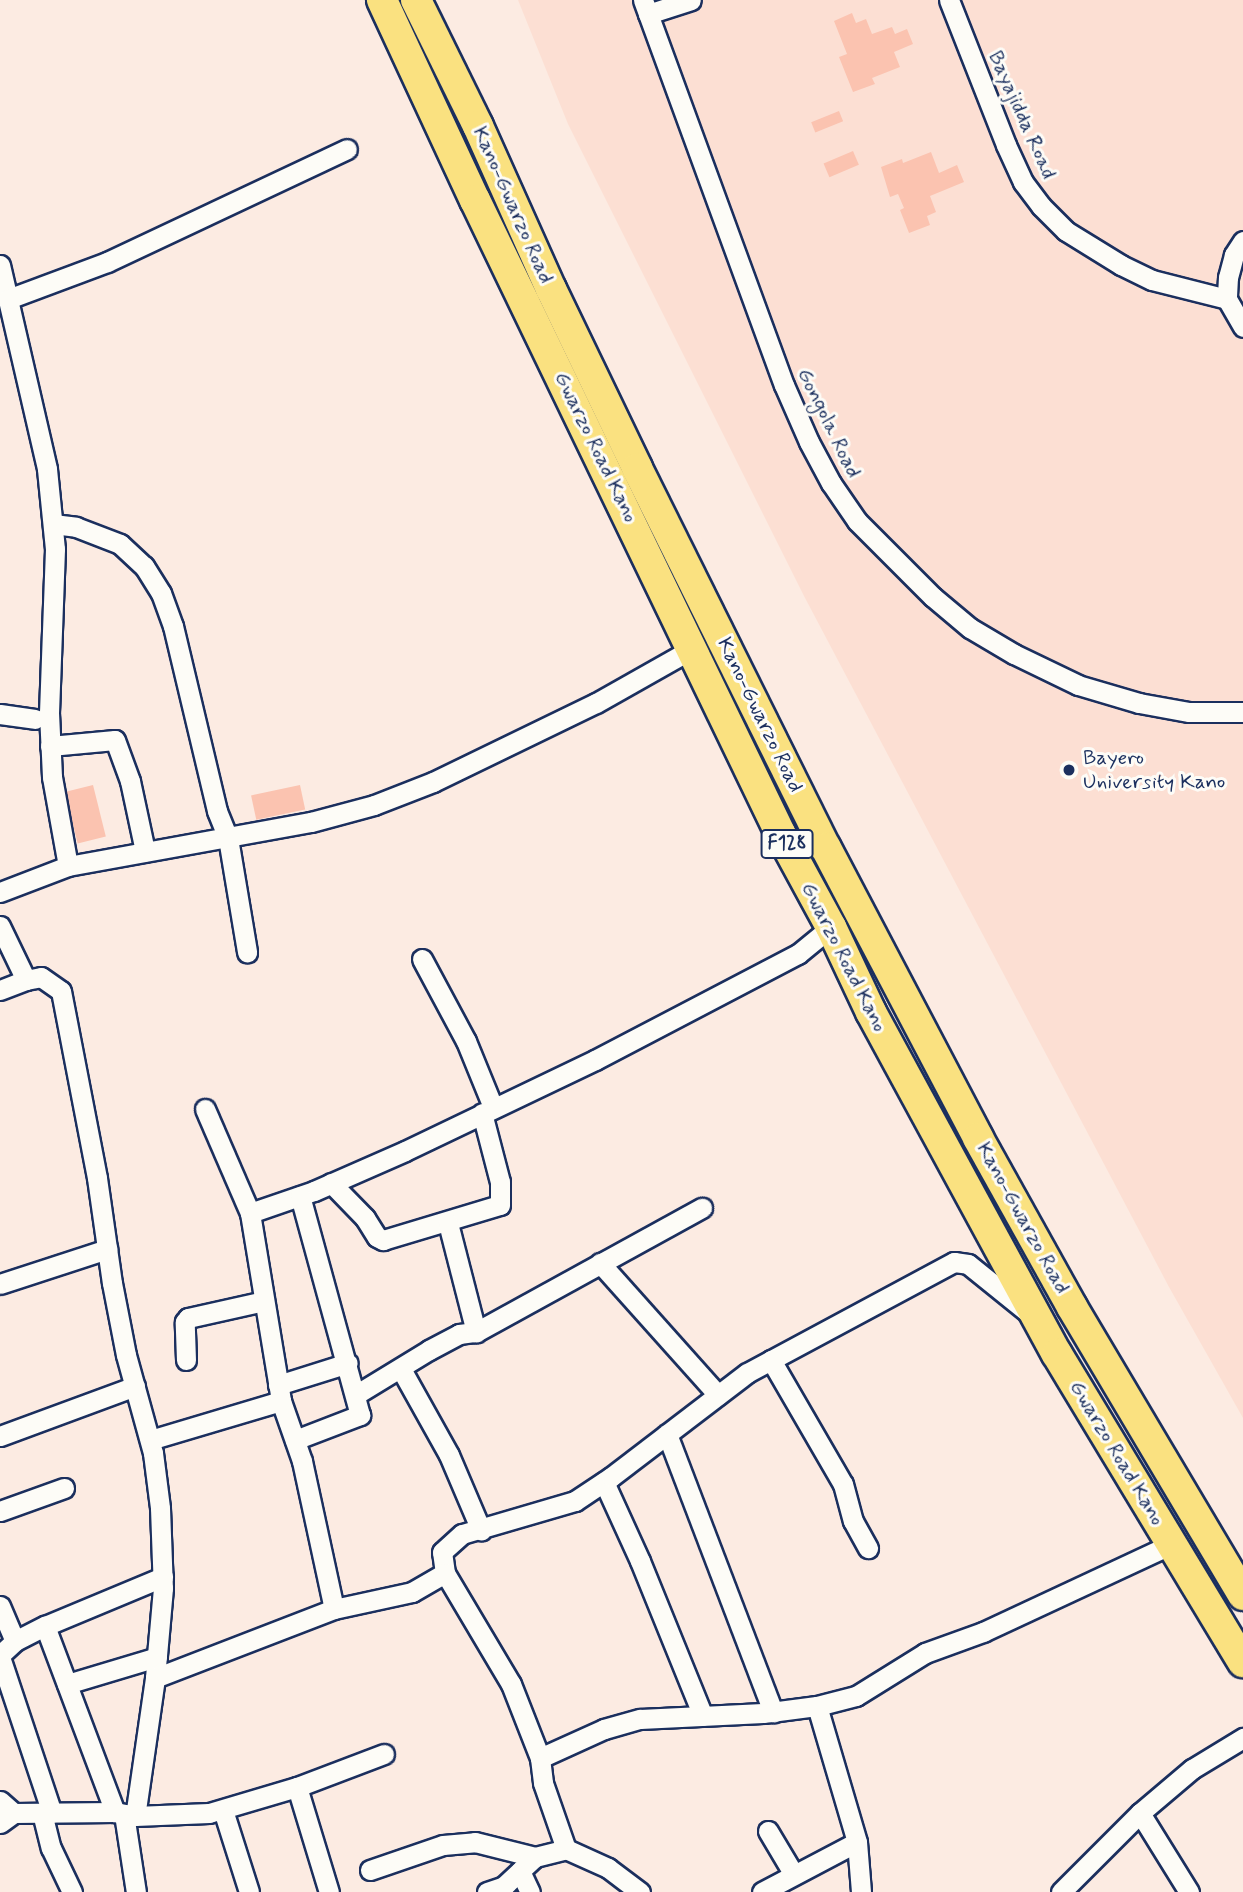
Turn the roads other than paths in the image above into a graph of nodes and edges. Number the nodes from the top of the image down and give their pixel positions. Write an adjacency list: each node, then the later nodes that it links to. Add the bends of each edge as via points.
1 (382, 0): 13 (main road, Gwarzo Road Kano / F128)
2 (416, 0): 61 (main road, Kano-Gwarzo Road / F128, via 637,468 826,848 1072,1307)
3 (691, 0): 5 (street)
4 (949, 0): 10 (street, Bayajidda Road, via 1006,145 1023,182 1041,206 1066,231 1121,265 1152,280)
5 (645, 7): 14 (street, Gongola Road, via 784,385 809,442 858,521 933,597 970,628 1014,654 1078,685 1139,703 1189,712)
6 (347, 149): 9 (street, via 107,261)
7 (1243, 241): 10 (street, via 1231,266)
8 (0, 265): 9 (street)
9 (8, 299): 12 (street, via 47,469)
10 (1227, 299): 11 (street)
11 (1243, 327)
12 (53, 524): 17 (street, via 56,593); 18 (street, via 76,527 120,544 144,566 162,593 217,811)
13 (692, 649): 18 (street, via 596,703 402,795 311,822); 23 (main road, Gwarzo Road Kano / F128)
14 (1243, 712)
15 (0, 714): 16 (street)
16 (35, 719)
17 (50, 746): 19 (street, via 116,740); 20 (street)
18 (228, 838): 19 (street); 24 (street)
19 (145, 851): 20 (street)
20 (68, 866): 21 (street)
21 (0, 892)
22 (0, 926): 26 (street)
23 (831, 927): 29 (street, via 798,954 595,1060); 39 (main road, Gwarzo Road Kano / F128, via 871,1013)
24 (247, 952)
25 (422, 959): 29 (street, via 466,1041)
26 (26, 980): 27 (street); 35 (street, via 41,977 61,991)
27 (0, 990)
28 (205, 1109): 33 (street)
29 (487, 1110): 30 (street); 34 (street, via 500,1205)
30 (331, 1183): 31 (street); 34 (street, via 383,1240)
31 (300, 1196): 33 (street); 43 (street)
32 (702, 1208): 36 (street)
33 (250, 1213): 38 (street)
34 (448, 1223): 40 (street)
35 (107, 1249): 37 (street); 45 (street)
36 (600, 1263): 40 (street); 48 (street)
37 (0, 1284)
38 (264, 1301): 41 (street, via 188,1318); 46 (street)
39 (1038, 1322): 42 (street, via 968,1264 954,1262); 57 (main road, Gwarzo Road Kano / F128)
40 (476, 1332): 44 (street, via 459,1334)
41 (186, 1360)
42 (771, 1360): 48 (street); 58 (street, via 843,1484 853,1521)
43 (348, 1363): 46 (street); 47 (street)
44 (401, 1369): 47 (street); 56 (street, via 449,1455)
45 (135, 1386): 50 (street); 51 (street)
46 (280, 1393): 51 (street); 52 (street)
47 (357, 1394): 52 (street, via 358,1419)
48 (718, 1395): 49 (street)
49 (667, 1434): 53 (street); 72 (street)
50 (0, 1436)
51 (150, 1440): 60 (street, via 160,1508)
52 (295, 1440): 63 (street)
53 (604, 1482): 56 (street, via 575,1501); 73 (street)
54 (64, 1488): 55 (street)
55 (0, 1511)
56 (481, 1530): 59 (street, via 462,1534 442,1552)
57 (1172, 1544): 68 (main road, Gwarzo Road Kano / F128); 71 (street, via 982,1632 925,1653 856,1696)
58 (868, 1548)
59 (445, 1573): 63 (street, via 412,1592); 76 (street, via 512,1684)
60 (163, 1577): 64 (street); 67 (street)
61 (1243, 1595)
62 (0, 1606): 65 (street)
63 (334, 1609): 69 (street)
64 (45, 1626): 65 (street); 70 (street)
65 (15, 1641): 66 (street)
66 (0, 1656): 80 (street)
67 (157, 1657): 69 (street); 70 (street)
68 (1243, 1661)
69 (155, 1678): 82 (street)
70 (67, 1684): 82 (street)
71 (817, 1706): 72 (street); 84 (street)
72 (773, 1712): 73 (street)
73 (703, 1716): 76 (street, via 640,1719 604,1729)
74 (1243, 1738): 81 (street, via 1192,1769)
75 (384, 1754): 77 (street)
76 (540, 1758): 85 (street, via 543,1783)
77 (297, 1787): 78 (street); 93 (street)
78 (223, 1810): 82 (street); 92 (street)
79 (5, 1812): 80 (street)
80 (47, 1813): 82 (street); 90 (street, via 51,1848)
81 (1140, 1813): 99 (street); 100 (street)
82 (125, 1814): 91 (street)
83 (768, 1831): 89 (street)
84 (856, 1842): 89 (street); 98 (street)
85 (566, 1849): 86 (street); 96 (street, via 608,1868)
86 (535, 1857): 87 (street, via 475,1842 443,1844); 88 (street)
87 (370, 1870)
88 (520, 1871): 94 (street, via 504,1886); 95 (street)
89 (793, 1873): 97 (street)
90 (72, 1892)
91 (136, 1892)
92 (249, 1892)
93 (330, 1892)
94 (487, 1892)
95 (530, 1892)
96 (640, 1892)
97 (762, 1892)
98 (861, 1892)
99 (1061, 1892)
100 (1189, 1892)

